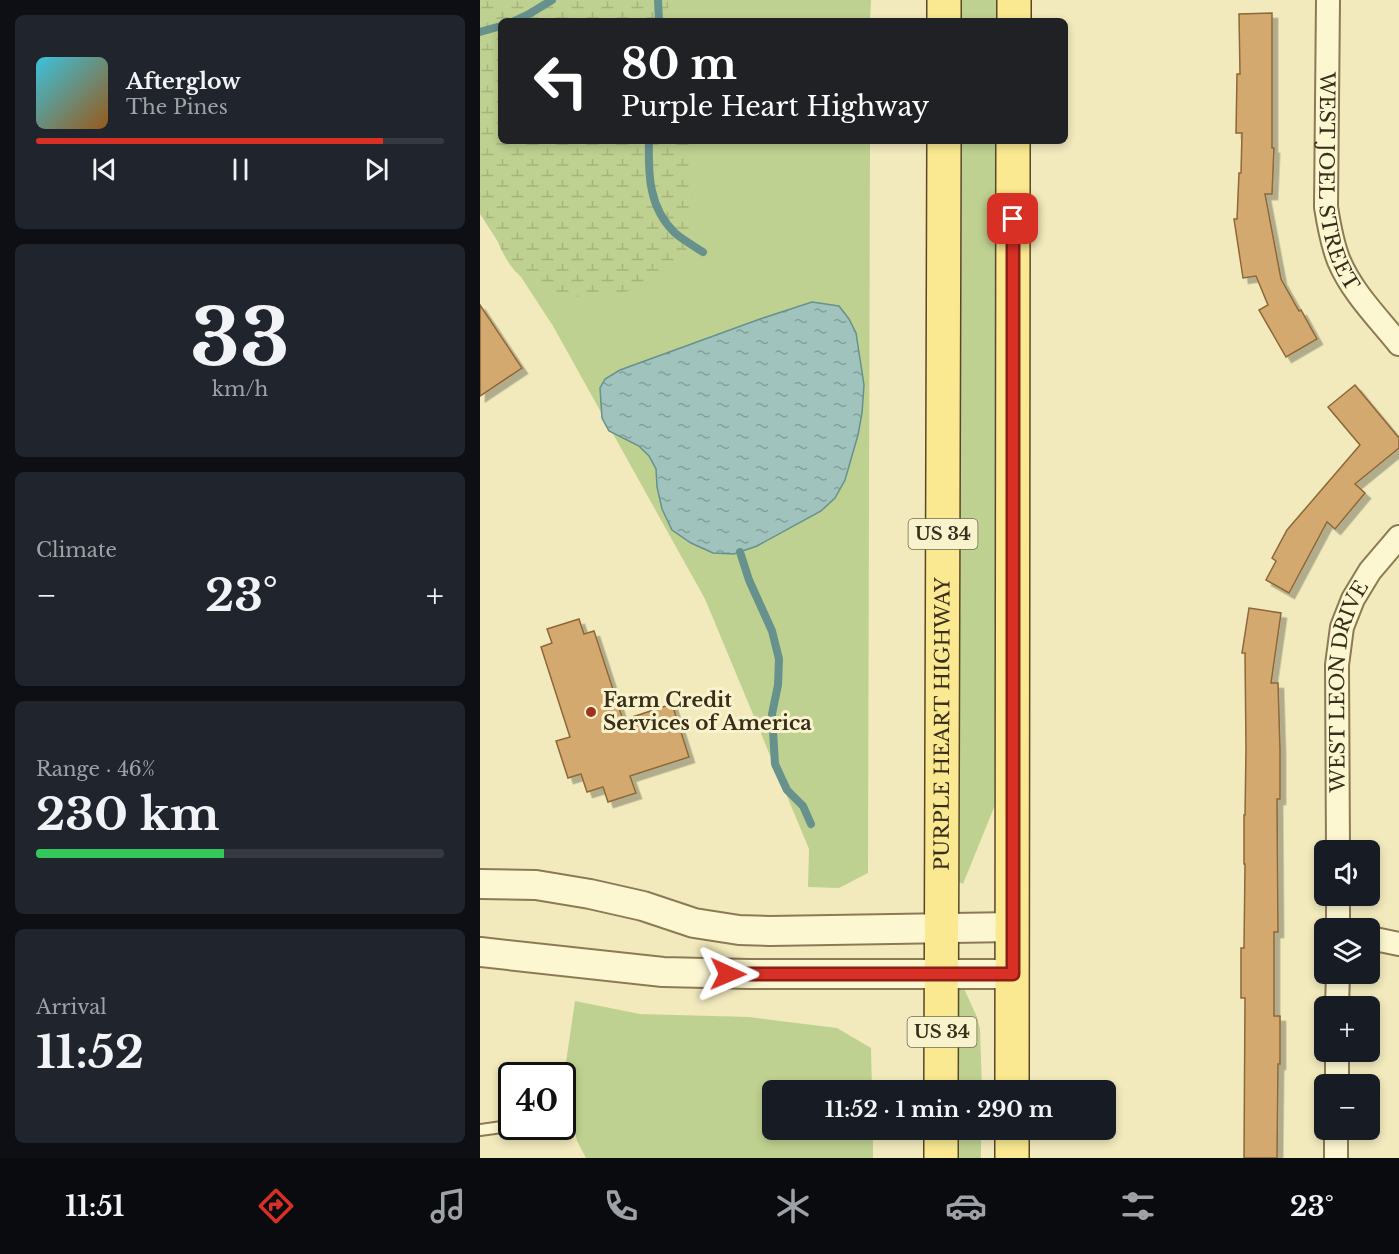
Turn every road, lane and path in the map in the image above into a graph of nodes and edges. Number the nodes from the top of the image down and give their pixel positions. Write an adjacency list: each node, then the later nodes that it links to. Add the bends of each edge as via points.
1 (944, 0): 4 (main road)
2 (1014, 0): 5 (main road)
3 (1328, 0): 8 (street, WEST JOEL STREET, via 1326,207 1331,236 1354,288)
4 (944, 18)
5 (1014, 18)
6 (944, 144): 13 (main road, PURPLE HEART HIGHWAY / US 34)
7 (1013, 144): 12 (main road)
8 (1399, 344)
9 (1399, 537): 10 (street, WEST LEON DRIVE, via 1370,572 1342,627 1336,665)
10 (1338, 840)
11 (480, 884): 13 (street, via 536,885 590,894 694,923 739,930)
12 (1013, 927): 13 (street); 18 (main road)
13 (942, 928): 17 (main road, PURPLE HEART HIGHWAY / US 34)
14 (1380, 940): 15 (street)
15 (1399, 944)
16 (480, 952): 17 (street, via 663,972)
17 (942, 974): 18 (street); 19 (main road, PURPLE HEART HIGHWAY / US 34)
18 (1013, 974): 20 (main road)
19 (941, 1080)
20 (1012, 1080)
21 (498, 1128): 22 (lane)
22 (480, 1130)
23 (941, 1140): 26 (main road)
24 (1012, 1140): 27 (main road)
25 (1336, 1140): 28 (street)
26 (941, 1158)
27 (1012, 1158)
28 (1336, 1158)

